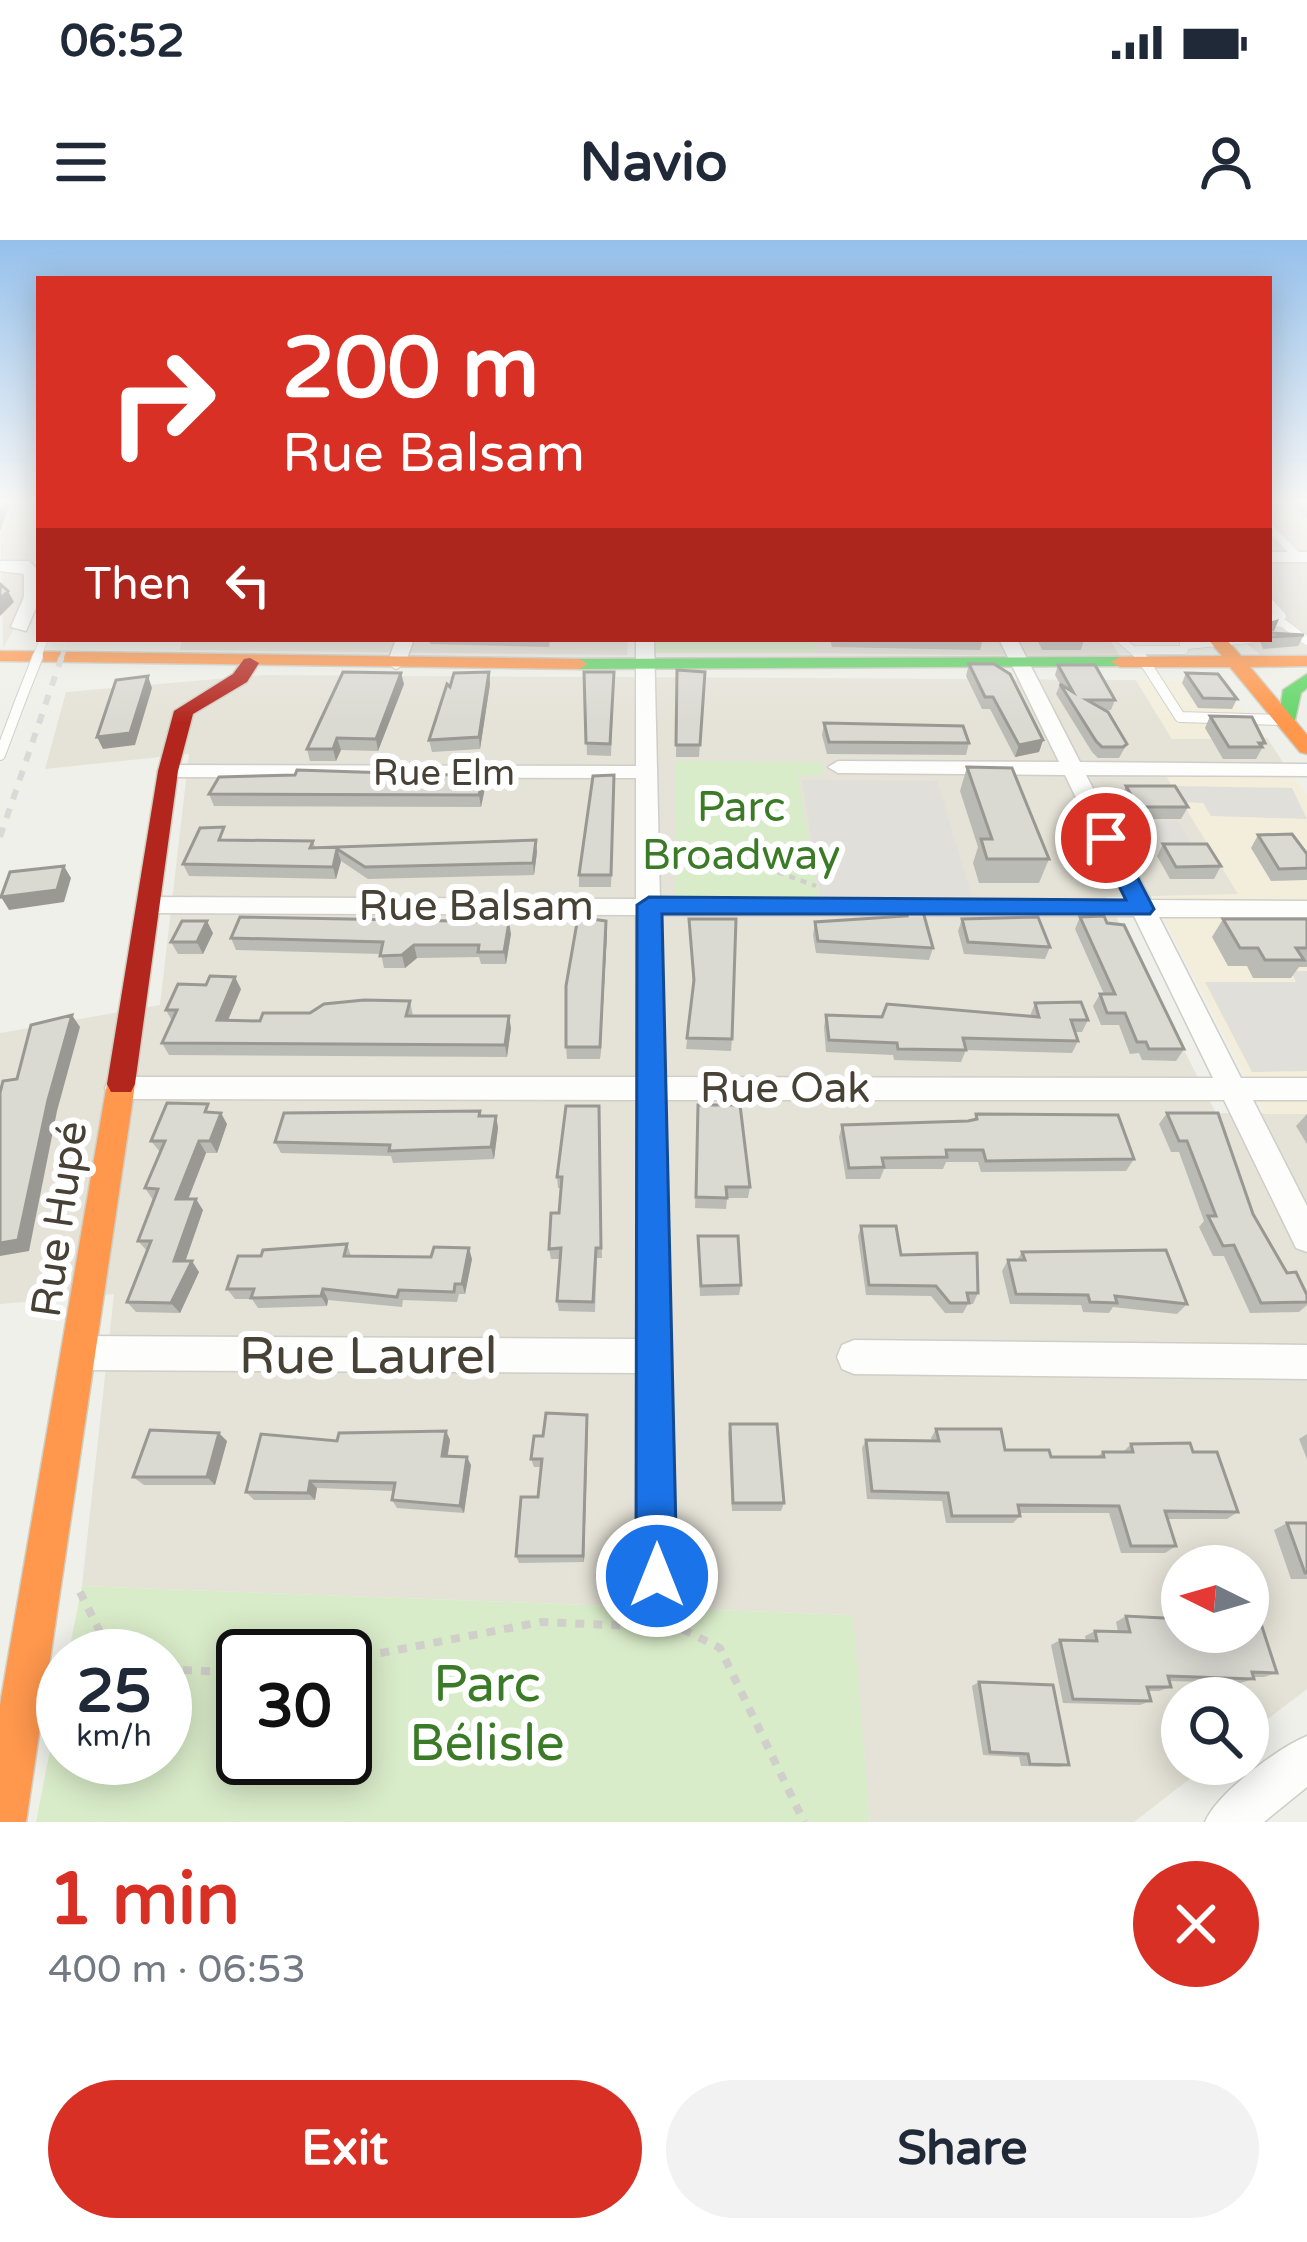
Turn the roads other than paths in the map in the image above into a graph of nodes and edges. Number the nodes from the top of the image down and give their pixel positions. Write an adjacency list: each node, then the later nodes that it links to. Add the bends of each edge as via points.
1 (36, 588): 3 (street)
2 (1272, 620): 9 (lane)
3 (20, 627)
4 (1286, 638): 9 (lane)
5 (43, 642): 20 (lane, bridge)
6 (1010, 642): 16 (street)
7 (1136, 642): 10 (lane)
8 (1232, 647): 9 (street); 10 (street); 10 (lane); 17 (street); 18 (street)
9 (1306, 647)
10 (1167, 648): 16 (street); 18 (lane, via 1180,718)
11 (400, 652): 12 (street); 14 (street)
12 (645, 652): 16 (street); 25 (street)
13 (0, 656): 14 (street)
14 (250, 663): 15 (street); 24 (street, Rue Hupé, via 240,678 184,711)
15 (0, 665)
16 (1021, 665): 22 (street)
17 (1307, 676): 18 (street, via 1292,690)
18 (1286, 720): 19 (street)
19 (1307, 748)
20 (0, 754)
21 (838, 767): 22 (street)
22 (1071, 768): 23 (street); 28 (street)
23 (1307, 770)
24 (168, 771): 25 (street, Rue Elm); 26 (street, Rue Hupé)
25 (647, 772): 27 (street)
26 (149, 905): 27 (street, Rue Balsam); 32 (street, Rue Hupé)
27 (649, 905): 28 (street, Rue Balsam); 30 (street)
28 (1142, 909): 29 (street, Rue Balsam); 31 (street)
29 (1307, 909)
30 (650, 1087): 31 (street, Rue Oak); 32 (street, Rue Oak); 36 (street)
31 (1231, 1087): 33 (street, Rue Oak); 34 (street)
32 (119, 1088): 35 (street, Rue Hupé)
33 (1307, 1089)
34 (1307, 1238)
35 (81, 1354): 36 (street, Rue Laurel); 41 (street, Rue Hupé)
36 (656, 1356): 39 (street)
37 (854, 1357): 38 (street)
38 (1307, 1362)
39 (657, 1576)
40 (1307, 1758): 42 (street)
41 (3, 1822)
42 (1228, 1822)

